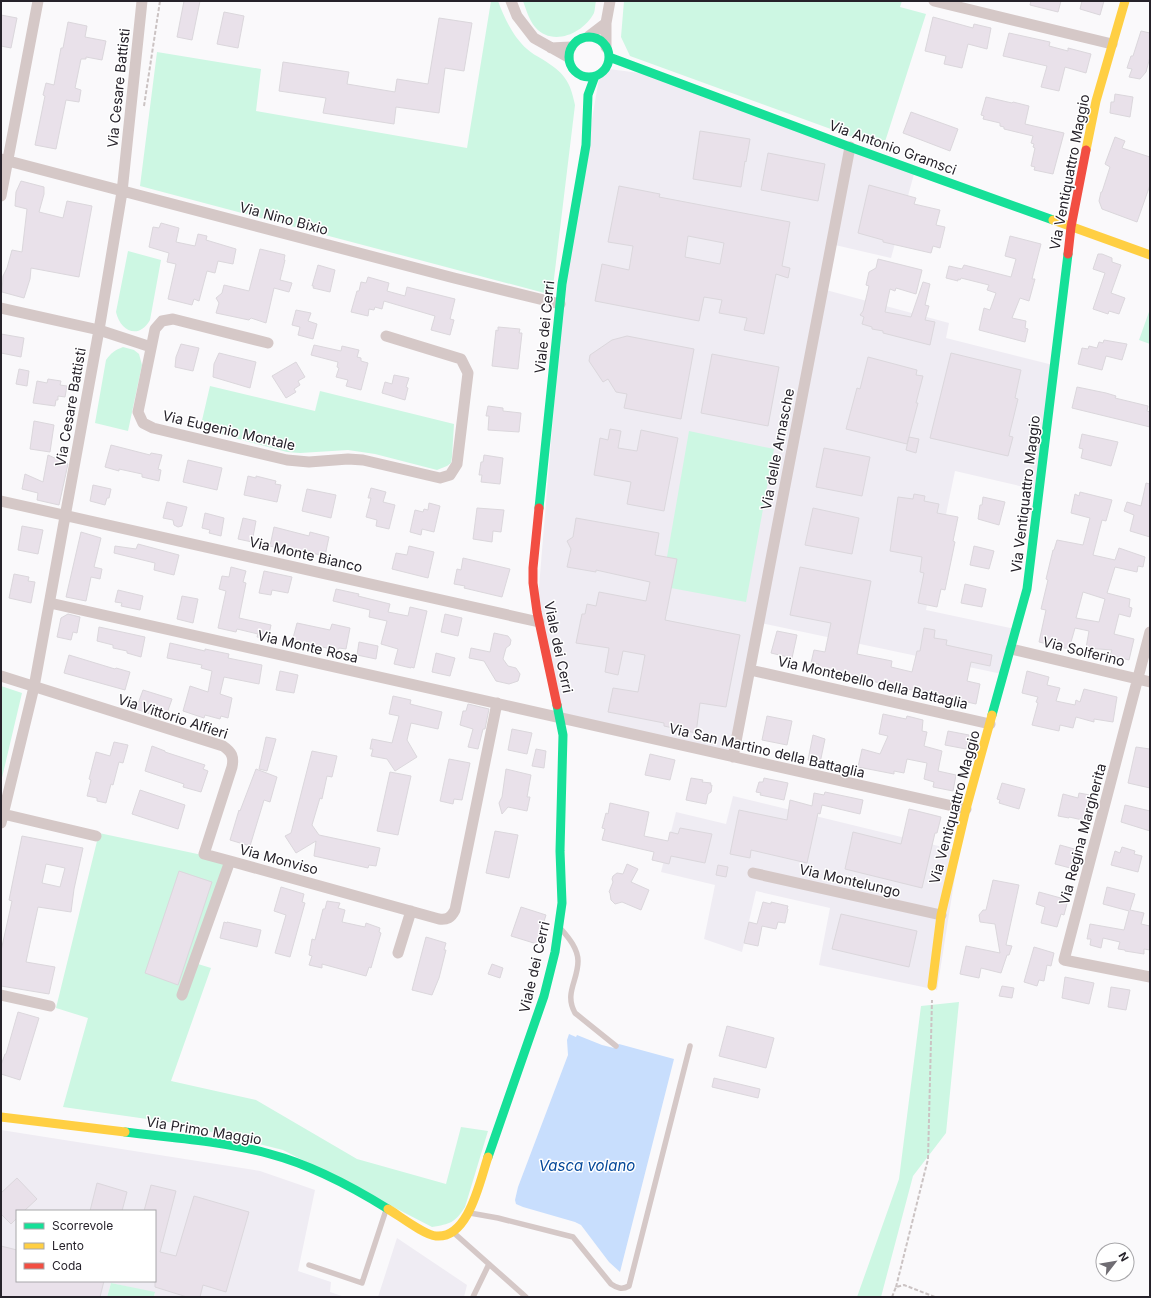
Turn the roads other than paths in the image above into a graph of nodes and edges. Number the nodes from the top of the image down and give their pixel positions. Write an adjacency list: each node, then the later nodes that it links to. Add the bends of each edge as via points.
1 (38, 1): 18 (street)
2 (142, 1): 19 (street, Via Cesare Battisti)
3 (512, 1): 10 (street, via 517,16 534,38 551,48)
4 (610, 1): 7 (street)
5 (934, 1): 9 (street)
6 (1125, 1): 9 (street, Via Ventiquattro Maggio)
7 (606, 23): 8 (street); 11 (street)
8 (589, 36): 10 (street, via 578,39); 11 (street, Via Antonio Gramsci, via 599,39)
9 (1112, 44): 21 (street, Via Ventiquattro Maggio, via 1096,100)
10 (569, 52): 14 (street, via 571,67)
11 (608, 52): 12 (street, Via Antonio Gramsci); 13 (street)
12 (627, 65): 13 (street, Via Antonio Gramsci); 17 (street, Via Antonio Gramsci)
13 (606, 68): 15 (street, Via Antonio Gramsci)
14 (578, 75): 15 (street, via 588,78); 16 (street)
15 (595, 76): 16 (street, Viale dei Cerri)
16 (588, 96): 23 (street, Viale dei Cerri, via 586,145)
17 (850, 147): 21 (street, Via Antonio Gramsci); 35 (street, Via delle Arnasche)
18 (5, 160): 19 (street, Via Nino Bixio); 20 (street)
19 (122, 192): 23 (street, Via Nino Bixio); 25 (street, Via Cesare Battisti)
20 (1, 196)
21 (1071, 227): 22 (street, Via Antonio Gramsci); 34 (street, Via Ventiquattro Maggio, via 1027,589)
22 (1150, 255)
23 (560, 304): 32 (street, Viale dei Cerri, via 533,568)
24 (1, 308): 25 (street)
25 (99, 330): 28 (street); 30 (street, Via Cesare Battisti)
26 (386, 336): 28 (street, Via Eugenio Montale, via 461,359 468,373 457,464 450,474 440,478 363,460 286,460 153,428 143,423 138,412)
27 (268, 343): 28 (street, Via Eugenio Montale, via 173,319 162,321 155,329)
28 (151, 347)
29 (1, 501): 30 (street, Via Monte Bianco)
30 (66, 516): 31 (street, Via Cesare Battisti); 32 (street, Via Monte Bianco)
31 (50, 603): 39 (street, Via Cesare Battisti); 40 (street, Via Monte Rosa)
32 (539, 622): 41 (street, Viale dei Cerri)
33 (1150, 632): 37 (street, Via Regina Margherita)
34 (1011, 649): 37 (street, Via Solferino); 42 (street, Via Ventiquattro Maggio)
35 (750, 670): 42 (street, Via Montebello della Battaglia); 43 (street, Via delle Arnasche)
36 (1, 676): 39 (street, Via Vittorio Alfieri)
37 (1138, 680): 38 (street, Via Solferino); 53 (street, Via Regina Margherita, via 1064,960)
38 (1150, 682)
39 (34, 687): 45 (street, Via Cesare Battisti); 47 (street, Via Vittorio Alfieri, via 229,750 232,754 232,766 204,854)
40 (497, 704): 41 (street, Via Monte Rosa); 49 (street, Via Monviso, via 455,910 445,919)
41 (560, 719): 43 (street, Via San Martino della Battaglia); 51 (street, Viale dei Cerri, via 563,742 560,851 562,904)
42 (990, 724): 44 (street, Via Ventiquattro Maggio)
43 (733, 757): 44 (street, Via San Martino della Battaglia)
44 (966, 809): 50 (street, Via Ventiquattro Maggio)
45 (2, 819): 46 (street, Via Cesare Battisti)
46 (96, 836)
47 (230, 861): 49 (street, Via Monviso); 56 (street, Via Monviso)
48 (753, 873): 50 (street, Via Montelungo)
49 (411, 911): 52 (street)
50 (941, 915): 54 (street, Via Ventiquattro Maggio)
51 (559, 927): 58 (lane, via 570,938 578,961 570,995 572,1007); 62 (street, Viale dei Cerri, via 556,952 543,1002)
52 (398, 953)
53 (1150, 977)
54 (932, 986)
55 (1, 995): 57 (street)
56 (182, 995)
57 (50, 1006)
58 (616, 1046)
59 (690, 1046): 62 (lane, via 629,1286 622,1289 611,1284 573,1237)
60 (1, 1117): 61 (street, Via Primo Maggio, via 218,1143 255,1150 293,1161 324,1174)
61 (387, 1208): 63 (street, Via Primo Maggio, via 430,1235 442,1236); 65 (lane, via 362,1283)
62 (469, 1213): 63 (street)
63 (453, 1232): 64 (lane)
64 (489, 1264): 66 (lane); 67 (lane)
65 (309, 1265)
66 (473, 1297)
67 (526, 1297)

